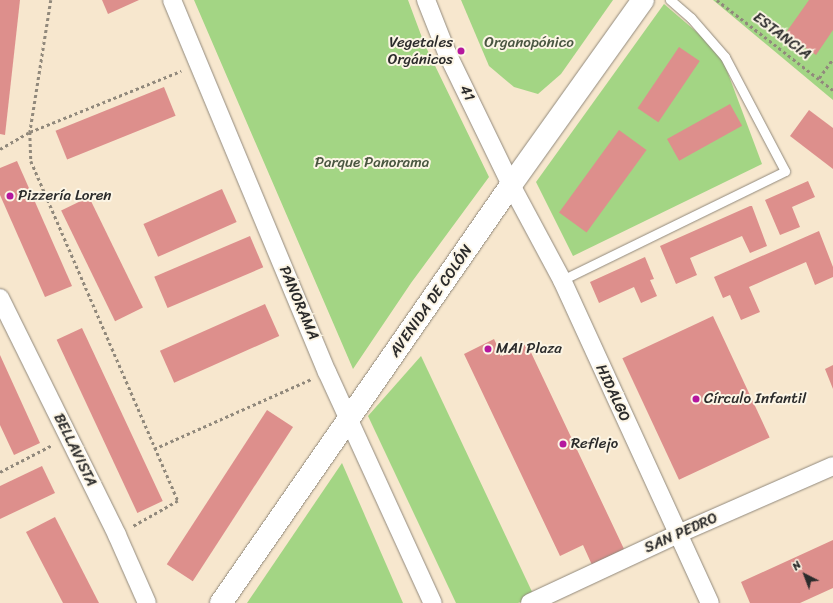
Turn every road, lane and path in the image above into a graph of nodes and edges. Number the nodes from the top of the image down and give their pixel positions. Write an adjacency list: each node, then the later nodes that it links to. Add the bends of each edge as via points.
1 (51, 0): 11 (path)
2 (172, 0): 8 (street, PANORAMA)
3 (426, 0): 13 (street, 41, via 447,53)
4 (643, 0): 13 (main road, AVENIDA DE COLÓN)
5 (670, 0): 14 (lane, via 691,18 725,58 785,171)
6 (717, 0): 9 (path, ESTANCIA)
7 (833, 59): 9 (path)
8 (199, 63): 11 (path); 16 (street, PANORAMA)
9 (819, 78): 10 (path, ESTANCIA)
10 (833, 90)
11 (30, 132): 12 (path); 19 (path, via 31,160)
12 (0, 149)
13 (511, 185): 14 (street, HIDALGO); 17 (main road, AVENIDA DE COLÓN)
14 (562, 280): 22 (street, HIDALGO)
15 (0, 298): 18 (street, BELLAVISTA)
16 (327, 372): 17 (street, PANORAMA); 19 (path)
17 (348, 419): 25 (main road, AVENIDA DE COLÓN); 26 (street, PANORAMA)
18 (68, 437): 21 (path); 23 (street, BELLAVISTA)
19 (154, 449): 23 (path, via 178,501)
20 (833, 466): 22 (street, SAN PEDRO)
21 (0, 472)
22 (678, 534): 27 (street, SAN PEDRO); 28 (street, HIDALGO)
23 (117, 535): 24 (street, BELLAVISTA)
24 (147, 603)
25 (221, 603)
26 (433, 603)
27 (530, 603)
28 (710, 603)

